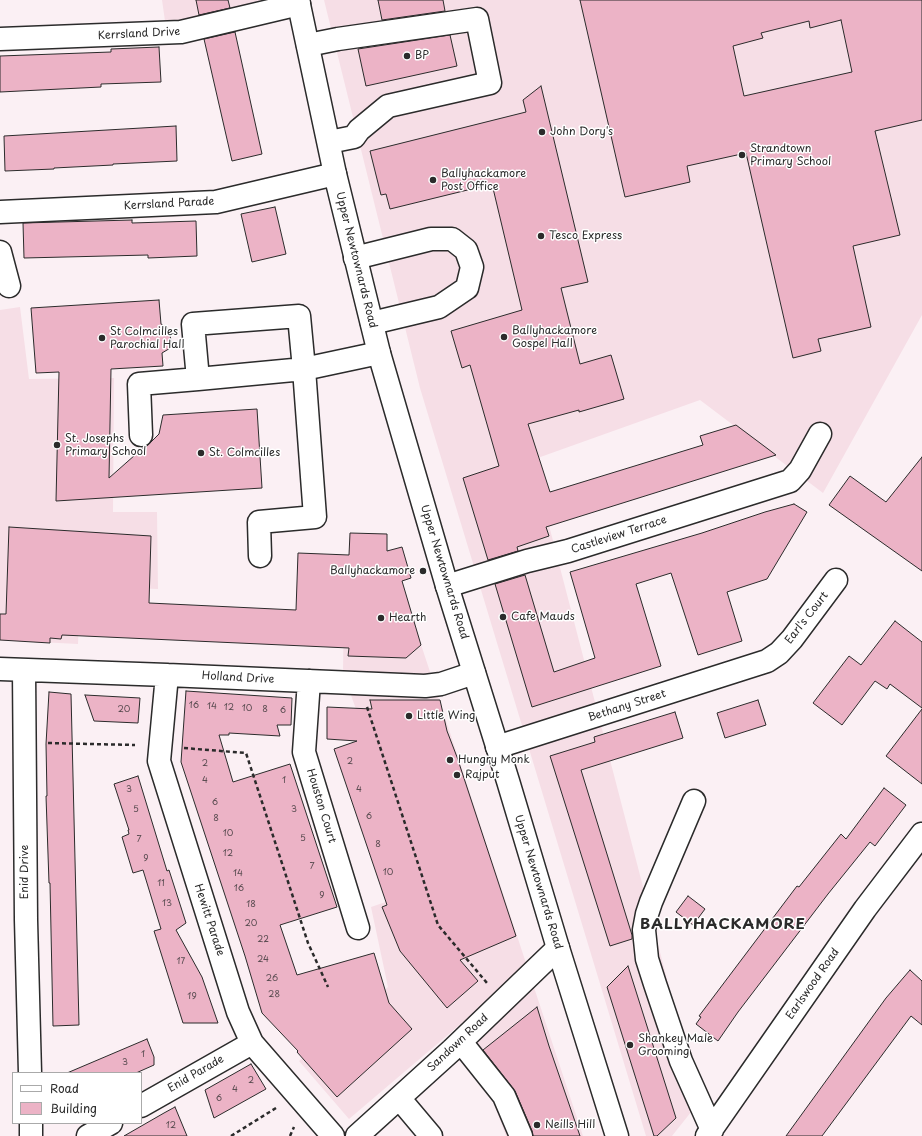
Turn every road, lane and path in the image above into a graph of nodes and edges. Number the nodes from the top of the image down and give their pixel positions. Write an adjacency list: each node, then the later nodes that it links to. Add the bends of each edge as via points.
1 (298, 2): 2 (street, Kerrsland Drive, via 181,32); 3 (street, Upper Newtownards Road)
2 (0, 39)
3 (308, 45): 4 (street, Upper Newtownards Road); 4 (street, via 477,19 479,26 490,83 388,106 354,137)
4 (329, 142): 5 (street, Upper Newtownards Road)
5 (335, 174): 6 (street, Kerrsland Parade, via 216,202); 8 (street, Upper Newtownards Road)
6 (0, 212)
7 (0, 252): 9 (street)
8 (355, 258): 10 (street, Upper Newtownards Road); 10 (street, via 431,239 452,239 466,250 472,267 467,288 439,307)
9 (9, 286)
10 (372, 323): 11 (street, Upper Newtownards Road)
11 (379, 353): 12 (street); 18 (street, Upper Newtownards Road)
12 (304, 369): 13 (street); 13 (street, via 299,316 193,324); 16 (street, via 315,517 258,522)
13 (198, 379): 15 (street, via 139,384)
14 (820, 434): 18 (street, Castleview Terrace, via 800,470 790,481)
15 (141, 435)
16 (260, 556)
17 (836, 580): 19 (street, Earl's Court, via 779,653)
18 (447, 586): 22 (street, Upper Newtownards Road)
19 (757, 665): 28 (street, Bethany Street)
20 (0, 669): 21 (street, Holland Drive)
21 (24, 670): 23 (street, Holland Drive); 26 (street, Enid Drive)
22 (474, 673): 25 (street, Holland Drive, via 441,684 425,686); 28 (street, Upper Newtownards Road)
23 (166, 675): 24 (street, Holland Drive); 27 (street, Hewitt Parade)
24 (309, 681): 25 (street, Holland Drive); 31 (street, Houston Court, via 304,752)
25 (359, 683): 34 (path, via 438,925)
26 (24, 742): 27 (path); 37 (street, Enid Drive)
27 (160, 746): 33 (path, via 246,754 308,943); 36 (street, Hewitt Parade, via 159,761 238,1012)
28 (497, 747): 32 (street, Upper Newtownards Road)
29 (694, 801): 43 (street, via 651,902 644,924 644,936 647,959)
30 (922, 834): 43 (street, Earlswood Road, via 865,909)
31 (358, 928)
32 (558, 948): 34 (street, Sandown Road); 51 (street, Upper Newtownards Road)
33 (328, 987)
34 (502, 1002): 35 (street, Sandown Road)
35 (461, 1042): 39 (street, Sandown Road); 50 (street, via 504,1096)
36 (252, 1043): 38 (street, Hewitt Parade); 40 (street, Enid Parade)
37 (30, 1072)
38 (297, 1095): 46 (path); 47 (street, Hewitt Parade)
39 (399, 1098): 48 (street, Sandown Road); 49 (street)
40 (142, 1105)
41 (31, 1124): 44 (street)
42 (109, 1124): 45 (street)
43 (709, 1133)
44 (31, 1136)
45 (88, 1136)
46 (231, 1136)
47 (333, 1136)
48 (357, 1136)
49 (431, 1136)
50 (521, 1136)
51 (617, 1136)

